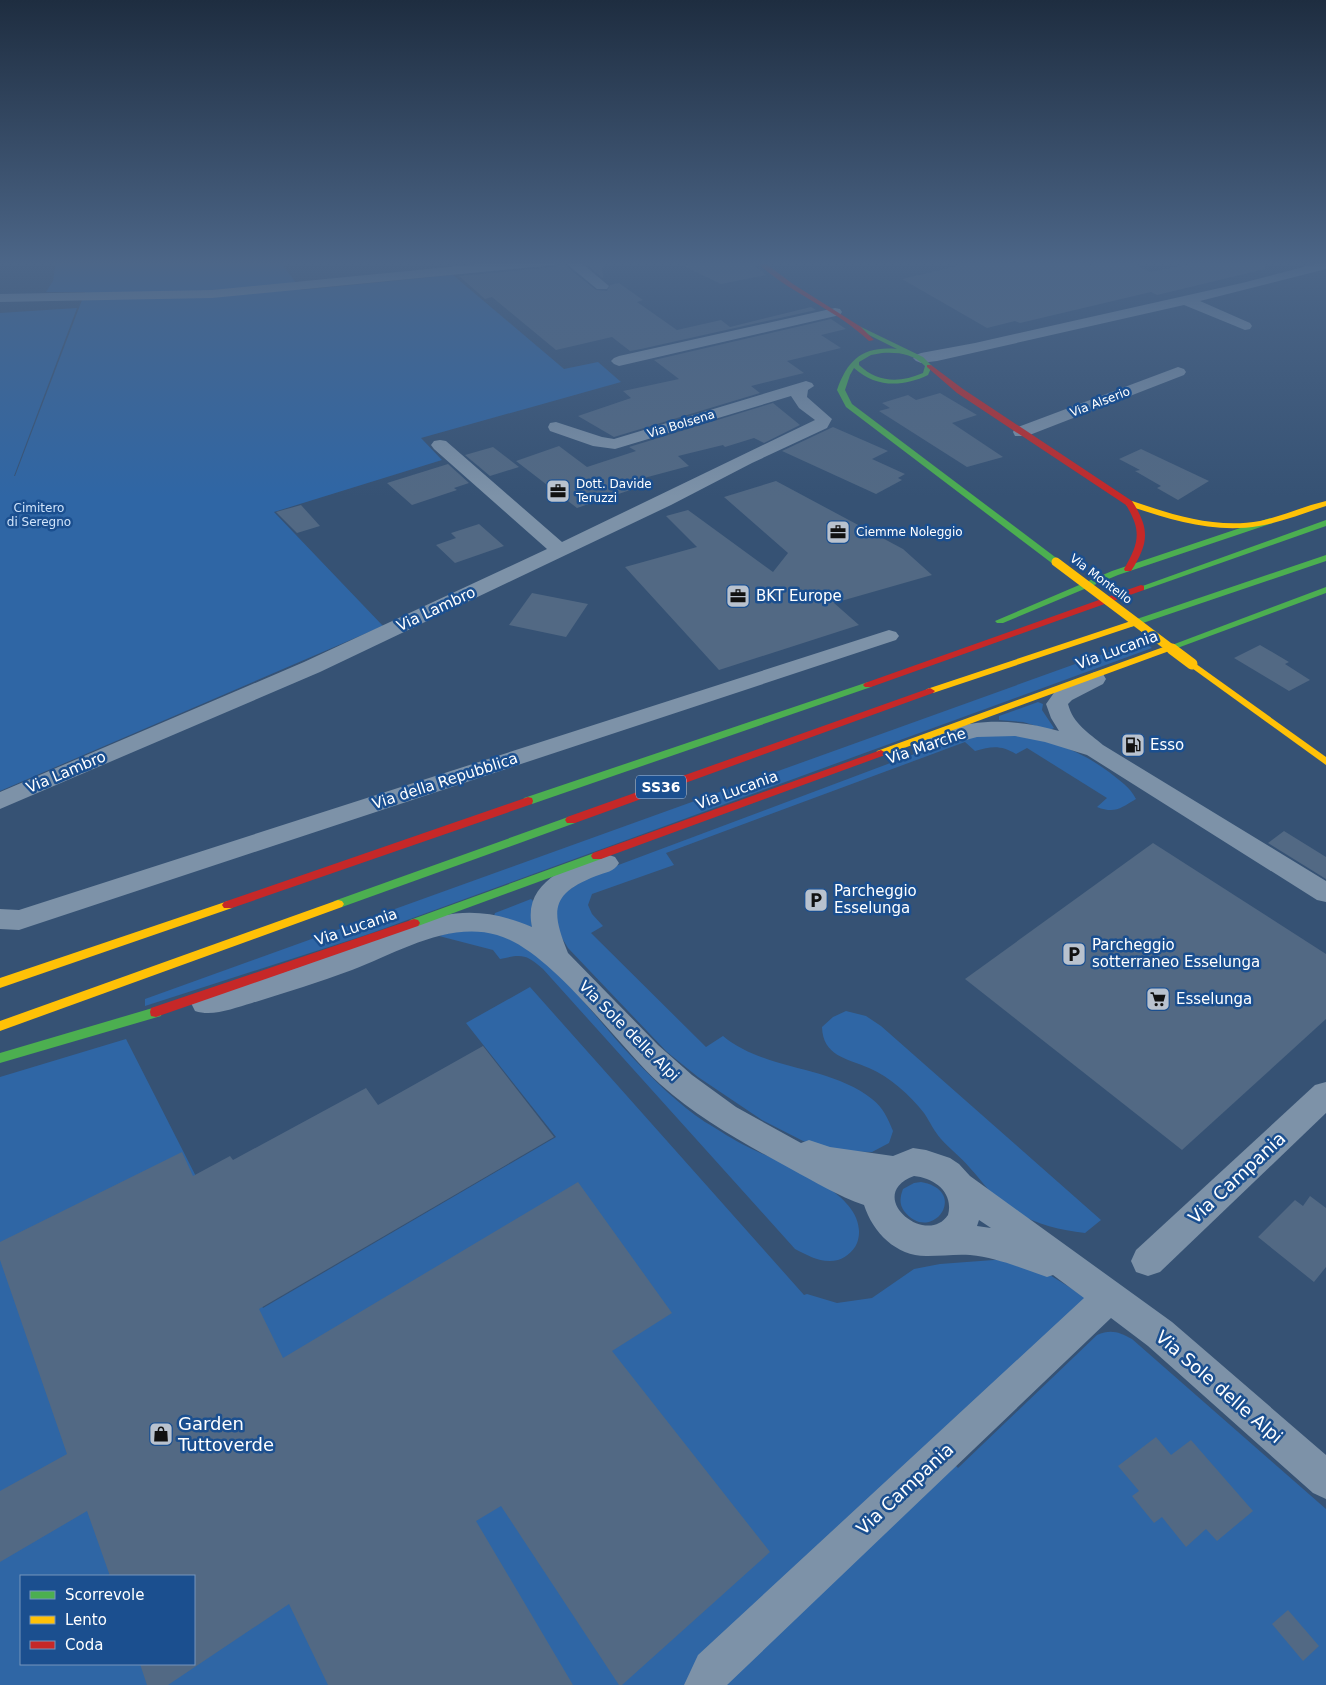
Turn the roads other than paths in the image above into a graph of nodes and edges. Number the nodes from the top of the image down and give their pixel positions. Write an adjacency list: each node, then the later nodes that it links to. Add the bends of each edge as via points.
1 (713, 340): 7 (street)
2 (871, 340): 5 (main road, via 872,344)
3 (886, 340): 6 (main road)
4 (1010, 340): 6 (street)
5 (861, 358): 6 (main road, via 891,350); 10 (main road, via 856,366 859,371 879,380); 15 (main road, Via Montello, via 846,375 841,390 849,405)
6 (925, 359): 9 (main road, via 926,374); 13 (main road)
7 (619, 361)
8 (1178, 372): 17 (street, Via Alserio)
9 (913, 380): 10 (main road); 13 (main road)
10 (896, 382): 12 (main road)
11 (803, 387): 16 (street, Via Bolsena, via 615,444 599,442); 23 (street, Via Lambro, via 799,397 824,419 821,424)
12 (874, 389)
13 (960, 391): 17 (main road)
14 (858, 400): 15 (main road)
15 (862, 415): 35 (main road, Via Montello, bridge)
16 (556, 427)
17 (1021, 432): 19 (main road)
18 (440, 445): 23 (street)
19 (1129, 503): 21 (main road, via 1194,522 1248,525); 25 (main road, via 1141,520 1143,545)
20 (1326, 503): 21 (main road)
21 (1270, 521): 25 (main road)
22 (1326, 524): 33 (main road, SS36)
23 (560, 551): 37 (street, Via Lambro, via 312,667)
24 (1326, 558): 43 (main road, SS36, via 878,709)
25 (1128, 569): 28 (main road)
26 (1326, 590): 29 (main road, Via Lucania)
27 (1317, 605): 29 (main road)
28 (987, 627)
29 (1202, 635): 32 (main road, Via Lucania)
30 (889, 636): 39 (street, Via della Repubblica, via 19,920)
31 (961, 640): 33 (main road)
32 (1134, 660): 34 (street, Via Marche, via 1064,695 1057,704 1065,725); 36 (main road, Via Lucania)
33 (904, 672): 41 (main road, SS36)
34 (1095, 750): 36 (street, Via Marche, via 1033,730 977,728 862,768); 38 (street, Via Marche)
35 (1326, 762)
36 (815, 777): 40 (street, Via Marche, via 767,804 581,872 556,886 545,900 543,917); 42 (main road, Via Lucania, via 363,942)
37 (0, 801)
38 (1326, 893)
39 (0, 919)
40 (556, 957): 42 (street, via 508,928 488,922 464,922 439,927 246,994); 46 (street, Via Sole delle Alpi, via 674,1078 725,1116 852,1188)
41 (0, 983)
42 (156, 1012): 44 (main road, Via Lucania)
43 (0, 1026)
44 (0, 1058)
45 (1326, 1094): 49 (street, Via Campania)
46 (884, 1183): 47 (street, Via Sole delle Alpi, via 913,1162 939,1168); 48 (street, Via Sole delle Alpi, via 881,1211 891,1226 914,1239)
47 (960, 1187): 48 (street, via 965,1198 963,1220 948,1236); 50 (street, Via Sole delle Alpi)
48 (936, 1240): 50 (street, Via Sole delle Alpi, via 969,1240 1006,1246 1049,1263)
49 (1148, 1261)
50 (1110, 1296): 51 (street, Via Sole delle Alpi, via 1160,1334); 52 (street, Via Campania, via 713,1670)
51 (1326, 1480)
52 (705, 1685)

